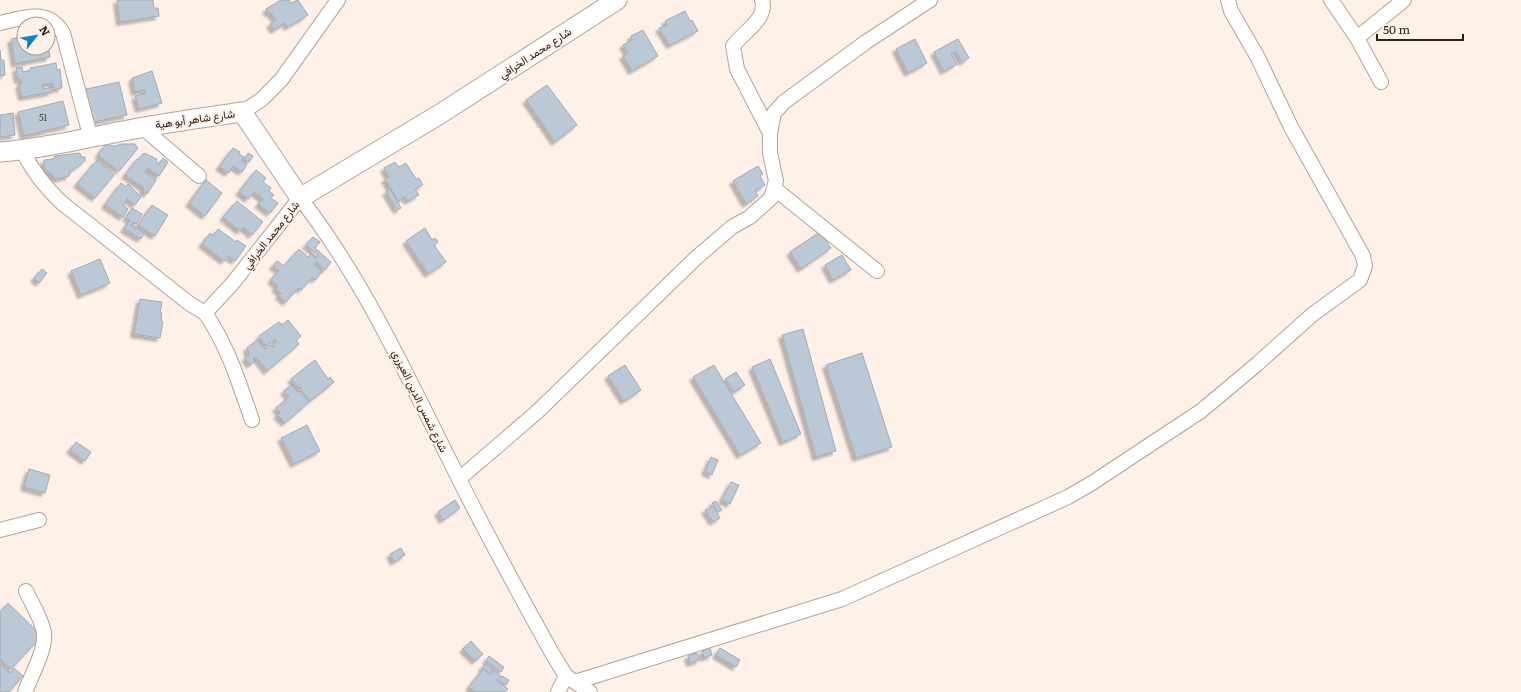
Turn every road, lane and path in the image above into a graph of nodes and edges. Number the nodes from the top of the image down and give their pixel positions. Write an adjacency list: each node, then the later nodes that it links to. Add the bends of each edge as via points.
1 (338, 0): 11 (street, شارع شاهر أبو هية, via 281,80 261,100)
2 (617, 0): 19 (street, شارع محمد الخرافي, via 440,114)
3 (762, 0): 13 (street, via 762,14 735,42 733,51 737,69)
4 (930, 0): 13 (street, via 866,42 784,102 774,113)
5 (1228, 0): 27 (street, via 1231,12 1257,56 1291,127 1362,256 1365,266 1360,280 1313,314 1201,411 1068,497 842,599)
6 (1331, 0): 9 (street)
7 (1404, 0): 9 (street)
8 (0, 23): 14 (street, via 38,16 57,23 64,33)
9 (1357, 38): 10 (street)
10 (1381, 82)
11 (242, 112): 12 (street, شارع شاهر أبو هية); 19 (street, شارع شمس الدين العيزري)
12 (143, 128): 14 (street, شارع شاهر أبو هية); 17 (street)
13 (770, 133): 18 (street)
14 (91, 139): 15 (street, شارع شاهر أبو هية)
15 (23, 151): 16 (street, شارع شاهر أبو هية); 21 (street, via 36,174 62,203 190,304)
16 (0, 152)
17 (199, 176)
18 (775, 189): 20 (street); 23 (street, via 772,198 763,207 732,227 697,257 537,412)
19 (300, 198): 21 (street, شارع محمد الخرافي); 23 (street, شارع شمس الدين العيزري, via 351,271 384,328)
20 (877, 271)
21 (205, 313): 22 (street, via 233,364)
22 (252, 420)
23 (459, 479): 27 (street, شارع شمس الدين العيزري, via 508,573)
24 (39, 520): 25 (street)
25 (0, 530)
26 (26, 591): 28 (street, via 40,620 44,638)
27 (571, 679): 29 (street); 30 (street, شارع شمس الدين العيزري)
28 (25, 692)
29 (558, 692)
30 (590, 692)

